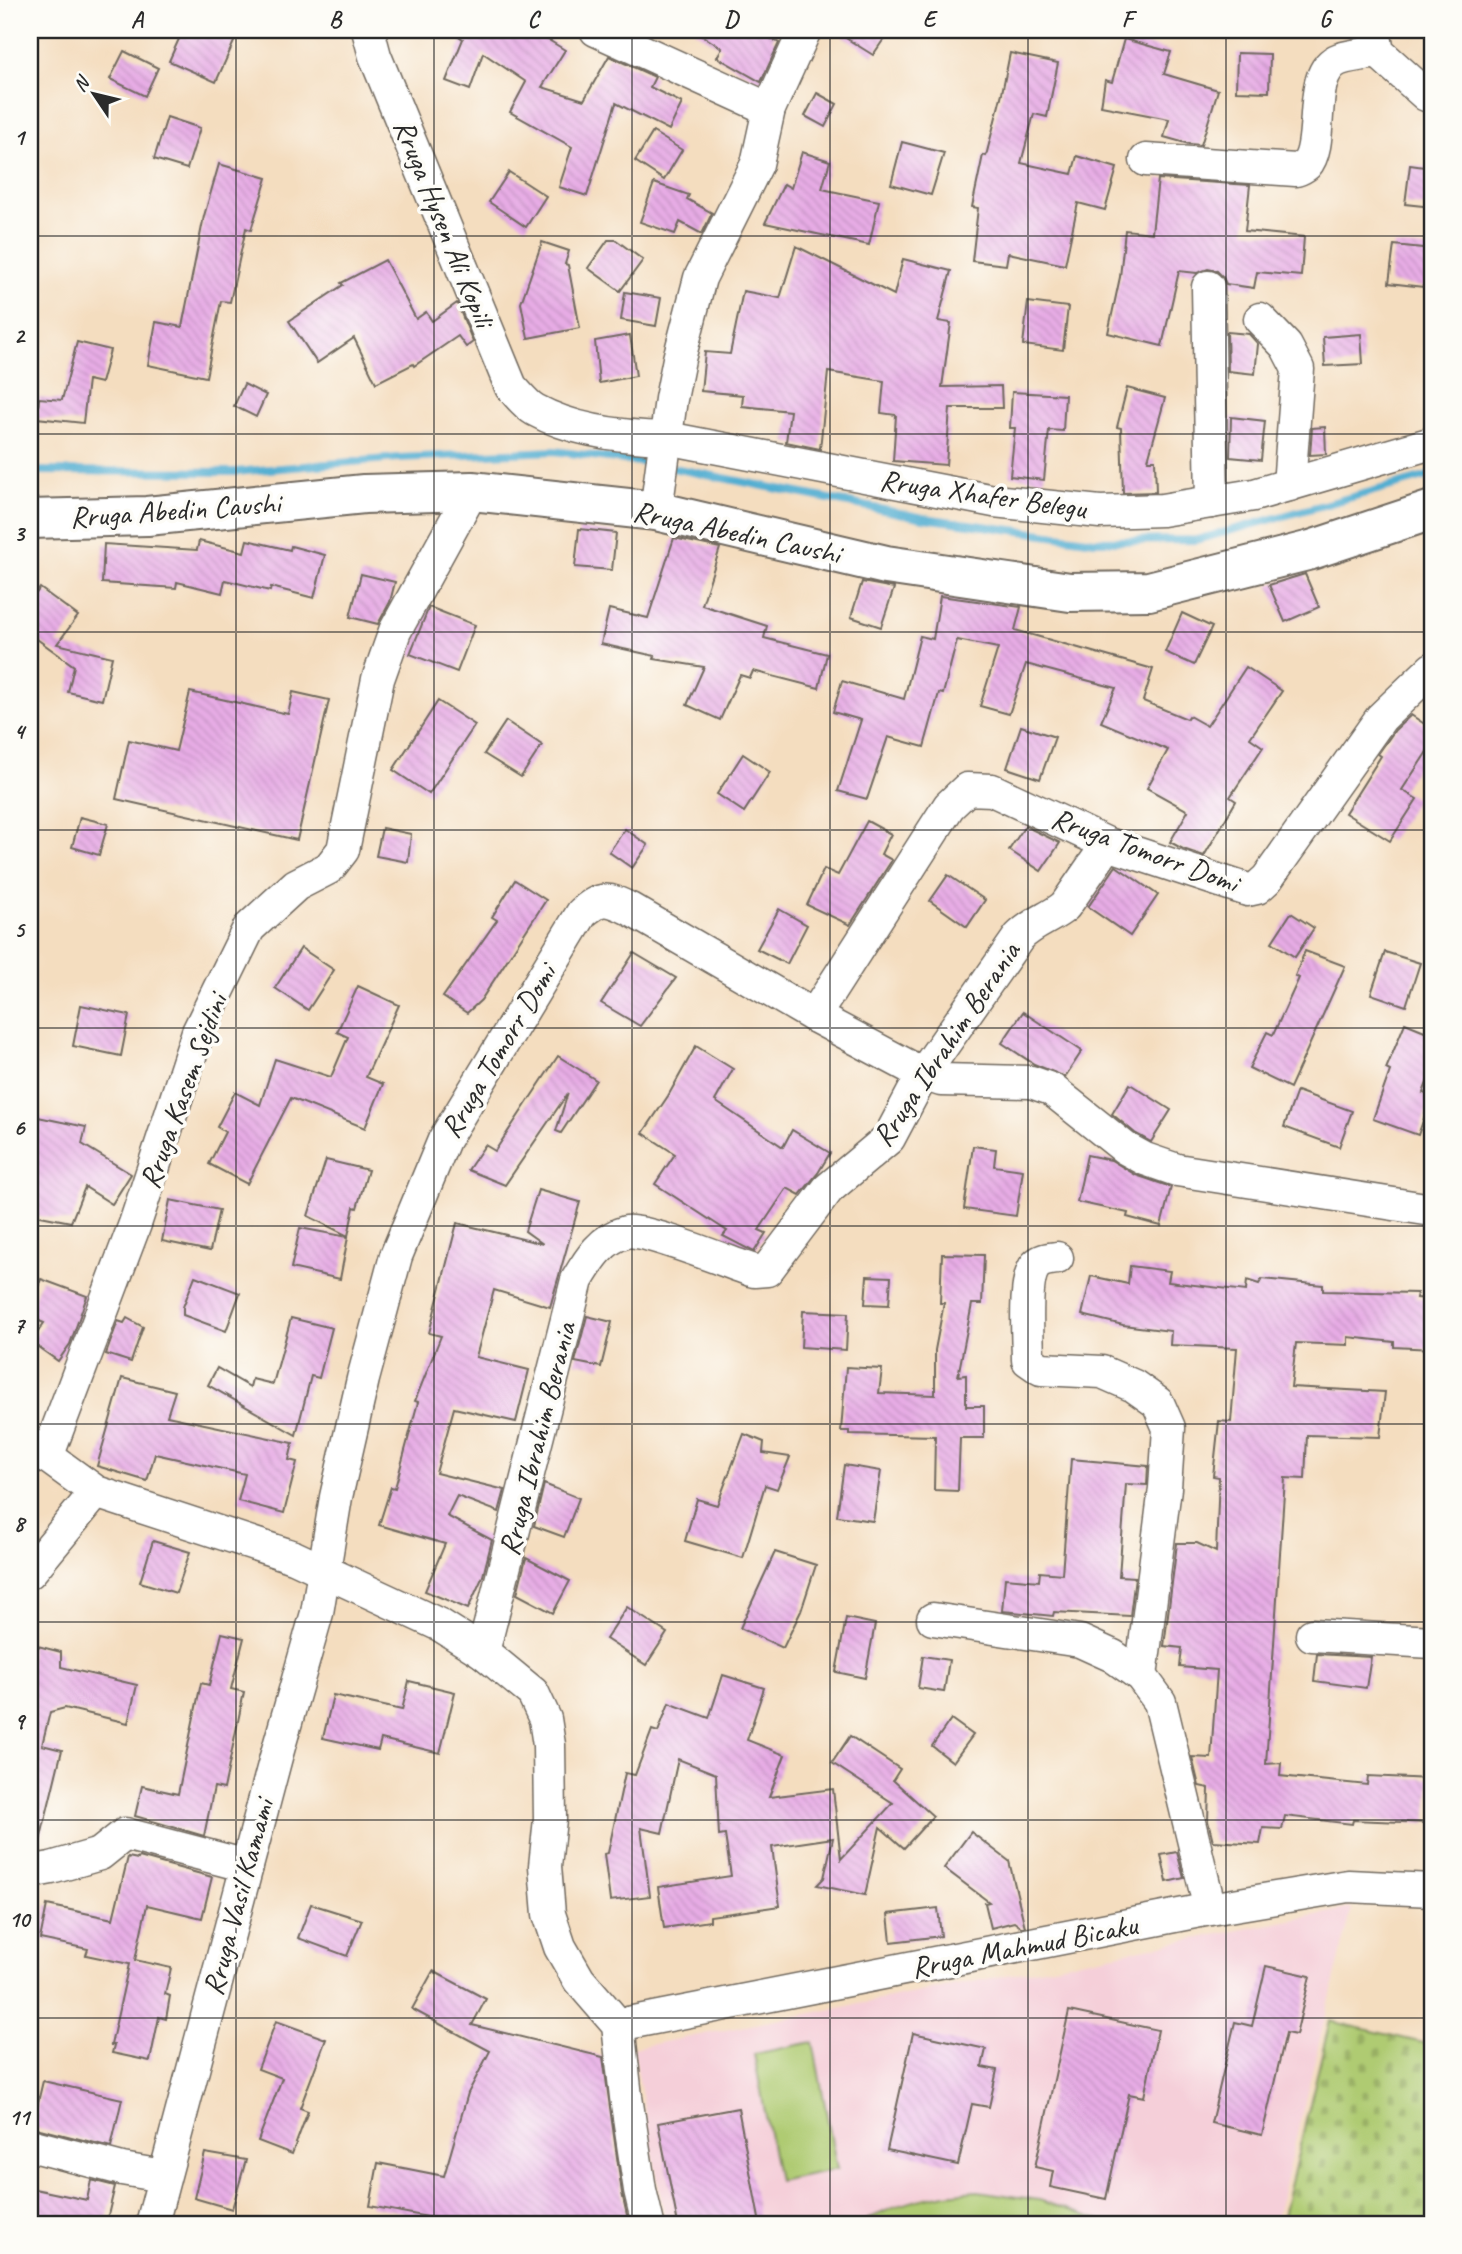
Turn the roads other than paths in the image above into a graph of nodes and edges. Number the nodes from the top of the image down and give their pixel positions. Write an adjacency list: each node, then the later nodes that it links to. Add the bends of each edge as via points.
1 (368, 30): 10 (street, Rruga Hysen Ali Kopili, via 512,387)
2 (596, 30): 6 (street)
3 (804, 30): 6 (street)
4 (1376, 41): 5 (street); 7 (street, via 1338,59 1325,72 1306,166 1296,170)
5 (1432, 97)
6 (769, 109): 12 (street, via 757,164 701,278 679,359)
7 (1146, 160)
8 (1208, 287): 16 (street)
9 (1260, 319): 13 (street, via 1286,346 1298,369)
10 (533, 409): 12 (street, Rruga Xhafer Belegu)
11 (1432, 443): 13 (street, Rruga Xhafer Belegu)
12 (666, 444): 15 (street); 16 (street, Rruga Xhafer Belegu, via 993,501 1100,512 1162,510)
13 (1289, 485): 16 (street, Rruga Xhafer Belegu)
14 (472, 491): 15 (main road, Rruga Abedin Caushi); 18 (main road, Rruga Abedin Caushi, via 364,494 147,516); 25 (street, Rruga Kasem Sejdini, via 395,631 378,679 343,850 330,867 296,885 249,928 198,1032 135,1224)
15 (659, 499): 17 (main road, Rruga Abedin Caushi, via 886,565 1070,592 1149,591 1298,554)
16 (1212, 502)
17 (1432, 510)
18 (30, 519)
19 (1432, 669): 20 (street, Rruga Tomorr Domi, via 1381,718 1257,888 1248,890)
20 (1108, 844): 21 (street, Rruga Tomorr Domi, via 992,790 967,789 949,806); 22 (street, Rruga Ibrahim Berania, via 1065,906 1019,937)
21 (814, 1016): 22 (street, Rruga Tomorr Domi); 27 (street, Rruga Tomorr Domi, via 611,900 602,900 582,913 444,1140 418,1200 396,1256 363,1379)
22 (923, 1074): 23 (street, Rruga Tomorr Domi, via 941,1080 1031,1082 1051,1089 1125,1148 1177,1170); 32 (street, Rruga Ibrahim Berania, via 888,1138 828,1189 767,1270 754,1271 646,1233 626,1232 591,1257 578,1280)
23 (1432, 1210)
24 (1057, 1258): 33 (street, via 1042,1260 1029,1281 1028,1360 1041,1369 1102,1372 1134,1386 1158,1403 1168,1428 1166,1488)
25 (39, 1451): 26 (street)
26 (96, 1492): 27 (street); 28 (street)
27 (322, 1570): 32 (street, via 440,1625); 34 (street, Rruga Vasil Kamami, via 317,1613)
28 (30, 1572)
29 (933, 1619): 33 (street, via 1080,1641)
30 (1312, 1635): 31 (street)
31 (1432, 1642)
32 (484, 1652): 38 (street, via 533,1693 545,1719 551,1779 545,1866 549,1914 559,1947 579,1980)
33 (1141, 1675): 37 (street, via 1160,1702)
34 (247, 1866): 35 (street, via 125,1834 100,1854); 40 (street, Rruga Vasil Kamami)
35 (30, 1872)
36 (1432, 1890): 37 (street, Rruga Mahmud Bicaku, via 1348,1886)
37 (1210, 1909): 38 (street, Rruga Mahmud Bicaku)
38 (618, 2025): 42 (street)
39 (30, 2146): 40 (street)
40 (163, 2176): 41 (street, Rruga Vasil Kamami)
41 (152, 2224)
42 (648, 2224)

